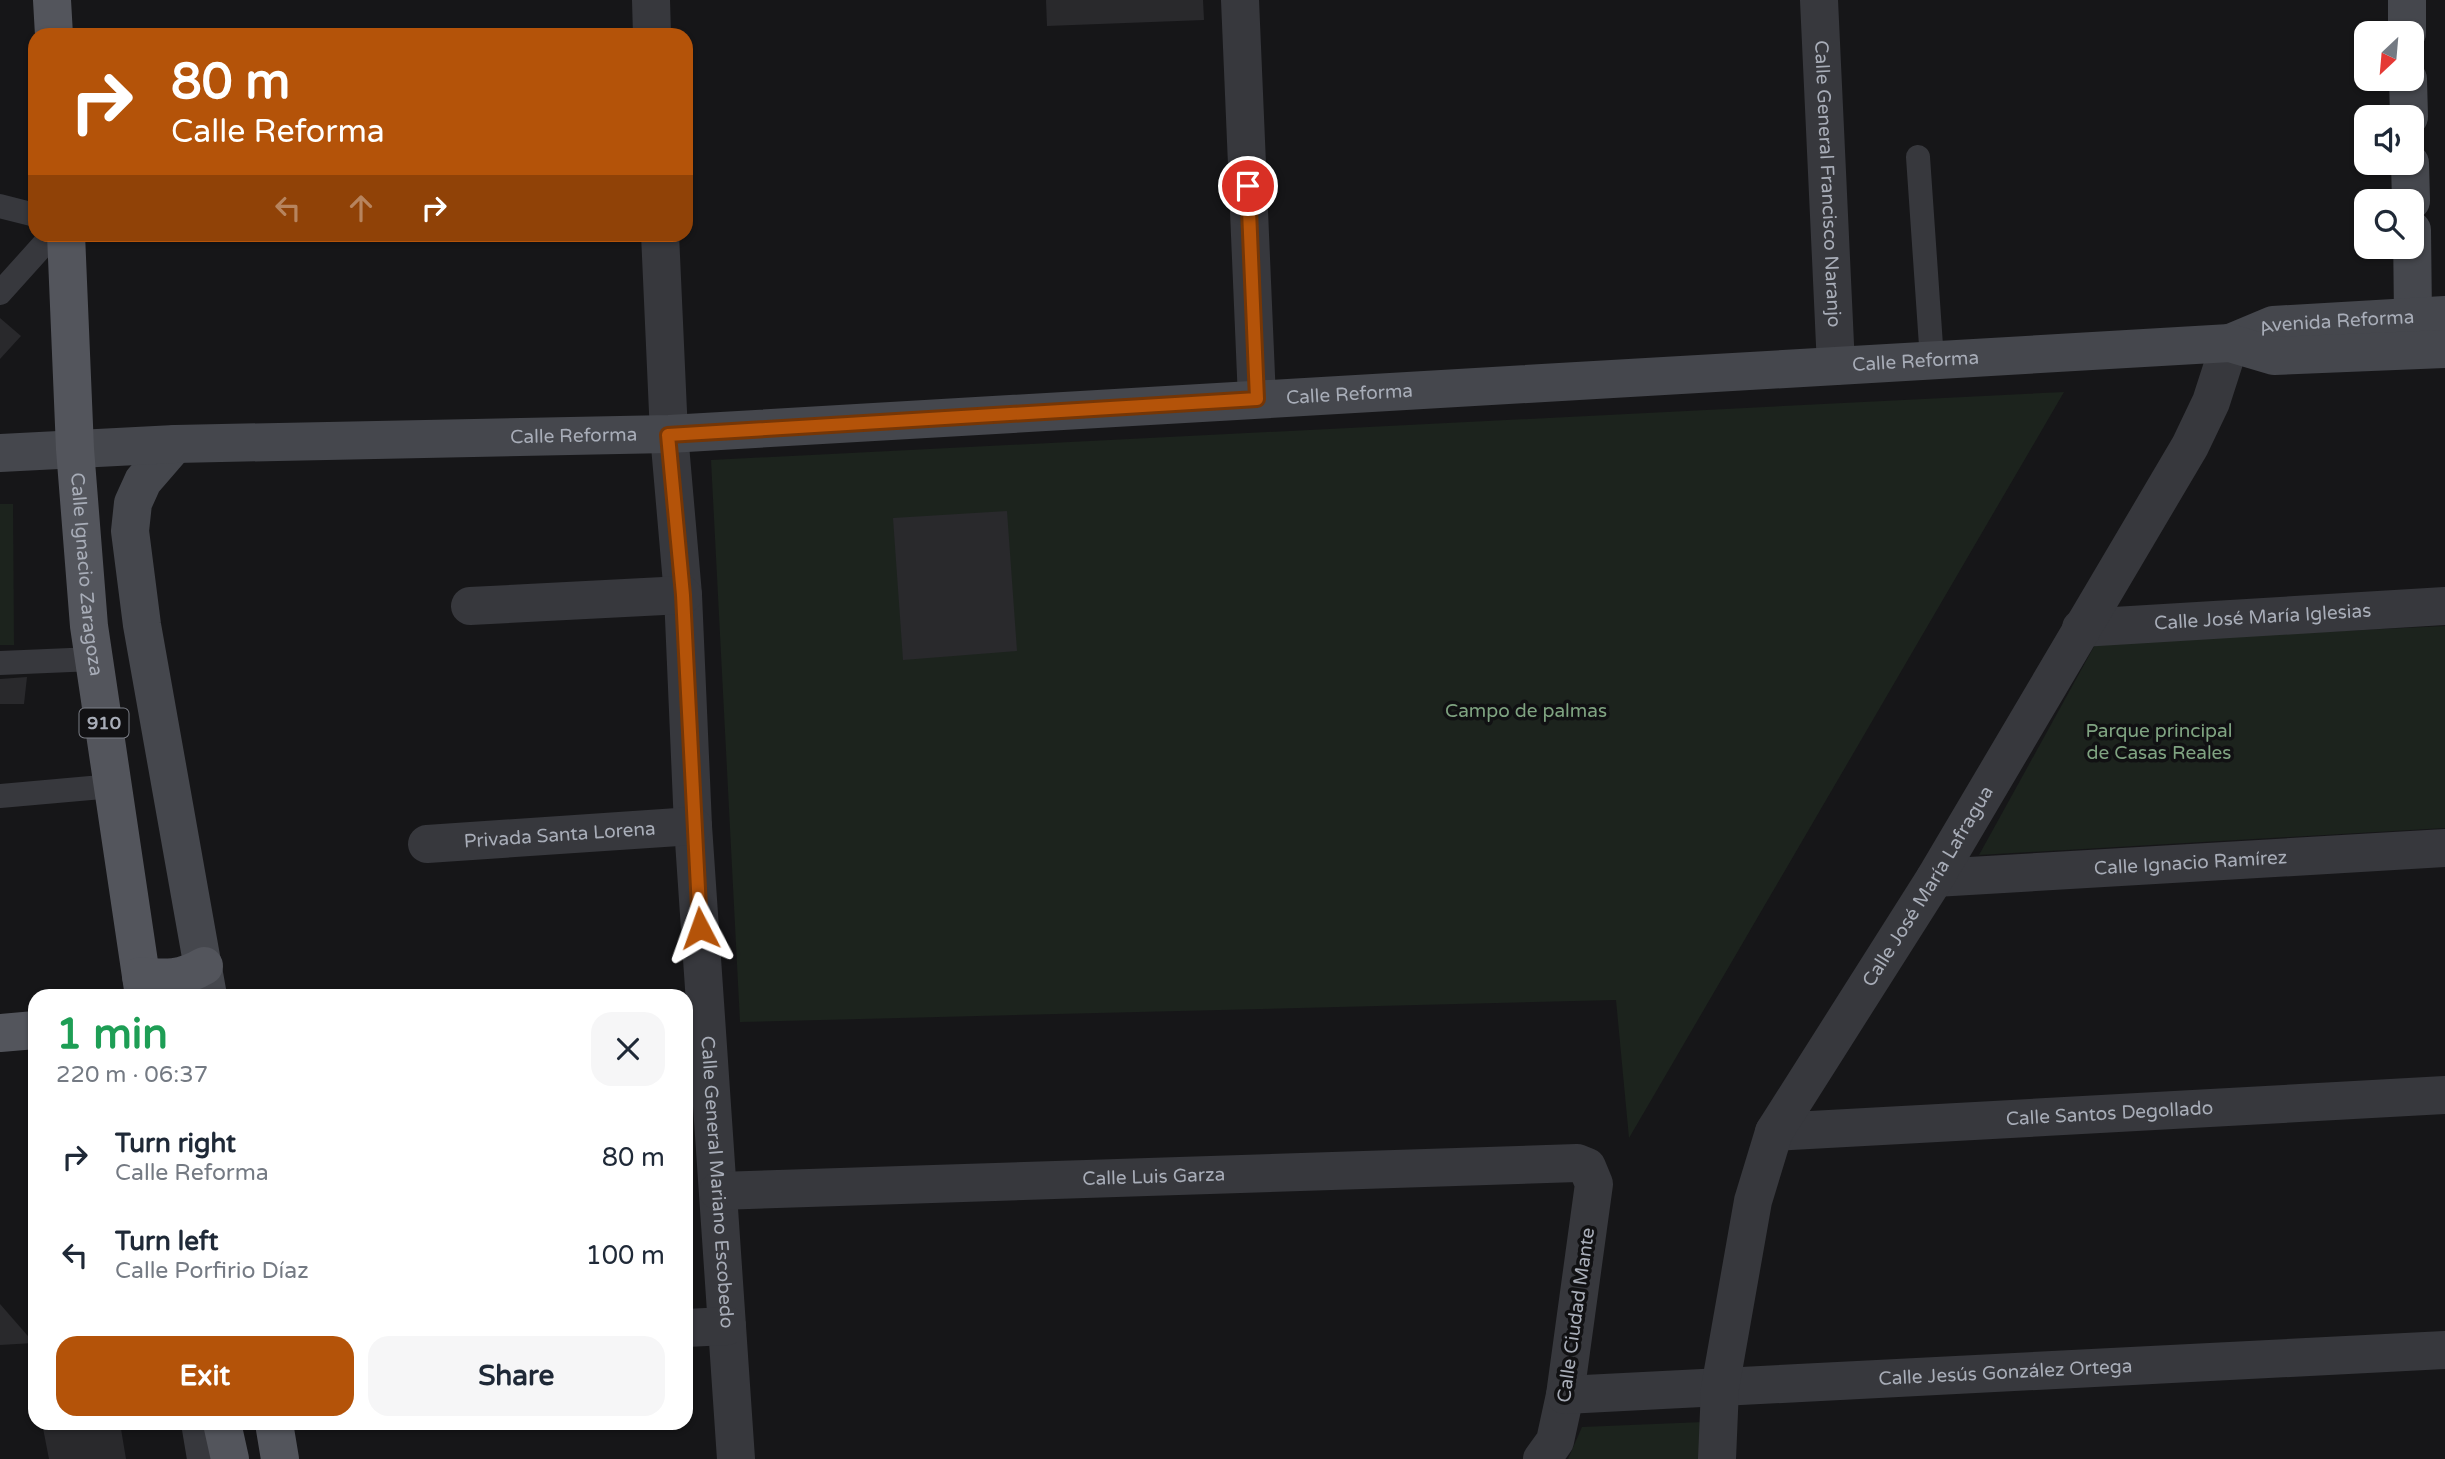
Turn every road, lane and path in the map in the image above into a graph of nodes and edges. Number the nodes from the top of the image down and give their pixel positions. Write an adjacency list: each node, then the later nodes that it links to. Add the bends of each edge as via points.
1 (52, 0): 7 (main road)
2 (651, 0): 8 (street)
3 (1240, 0): 23 (street)
4 (1819, 0): 22 (street, Calle General Francisco Naranjo)
5 (2407, 0): 6 (street)
6 (2407, 21)
7 (54, 28)
8 (652, 28)
9 (1918, 157): 21 (lane)
10 (0, 206): 11 (lane)
11 (28, 213)
12 (46, 242): 16 (lane)
13 (66, 242): 26 (main road, Calle Ignacio Zaragoza)
14 (660, 242): 24 (street, Calle General Mariano Escobedo)
15 (2418, 259): 17 (street)
16 (0, 293)
17 (2429, 316): 18 (street, Avenida Reforma, via 2273,325)
18 (2230, 343): 20 (street, Calle Reforma, via 2274,356); 21 (street, Calle Reforma); 31 (street, Calle José María Lafragua, via 2211,402 2190,446)
19 (2445, 349): 20 (street, Avenida Reforma)
20 (2321, 355)
21 (1932, 360): 22 (street, Calle Reforma)
22 (1836, 366): 23 (street, Calle Reforma)
23 (1257, 399): 24 (street, Calle Reforma)
24 (668, 435): 25 (street, Calle Reforma); 28 (street, Calle General Mariano Escobedo)
25 (175, 444): 26 (street, Calle Reforma); 40 (street, 910, via 143,481 133,503 130,531 142,625)
26 (75, 449): 27 (street, Calle Reforma); 32 (main road, Calle Ignacio Zaragoza / 910)
27 (0, 453)
28 (683, 595): 29 (street); 36 (street, Calle General Mariano Escobedo)
29 (470, 606)
30 (2445, 606): 31 (street, Calle José María Iglesias)
31 (2081, 628): 39 (street, Calle José María Lafragua)
32 (94, 659): 33 (lane); 34 (main road, Calle Ignacio Zaragoza / 910)
33 (0, 663)
34 (113, 786): 35 (lane); 41 (main road, Calle Ignacio Zaragoza / 910)
35 (0, 796)
36 (693, 826): 37 (street, Privada Santa Lorena); 44 (street, Calle General Mariano Escobedo)
37 (427, 844)
38 (2445, 848): 39 (street, Calle Ignacio Ramírez)
39 (1935, 878): 46 (street, Calle José María Lafragua)
40 (206, 981): 41 (main road, via 189,975)
41 (143, 986)
42 (28, 1031): 43 (main road)
43 (0, 1033)
44 (698, 1081): 48 (street, Calle General Mariano Escobedo)
45 (2445, 1095): 46 (street, Calle Santos Degollado)
46 (1774, 1132): 52 (street, Calle José María Lafragua, via 1753,1201)
47 (1587, 1167): 48 (street, Calle Luis Garza, via 1551,1162); 53 (street, Calle Ciudad Mante, via 1594,1184)
48 (718, 1191): 49 (street, Calle General Mariano Escobedo)
49 (727, 1326): 50 (street); 60 (street, Calle General Mariano Escobedo)
50 (693, 1328)
51 (2445, 1350): 52 (street, Calle Jesús González Ortega)
52 (1720, 1388): 53 (street, Calle Jesús González Ortega); 62 (street, Calle José María Lafragua)
53 (1565, 1395): 61 (street, Calle Ciudad Mante, via 1555,1441)
54 (193, 1430): 57 (lane)
55 (224, 1430): 58 (main road)
56 (275, 1430): 59 (main road)
57 (199, 1459)
58 (230, 1459)
59 (279, 1459)
60 (736, 1459)
61 (1542, 1459)
62 (1717, 1459)

